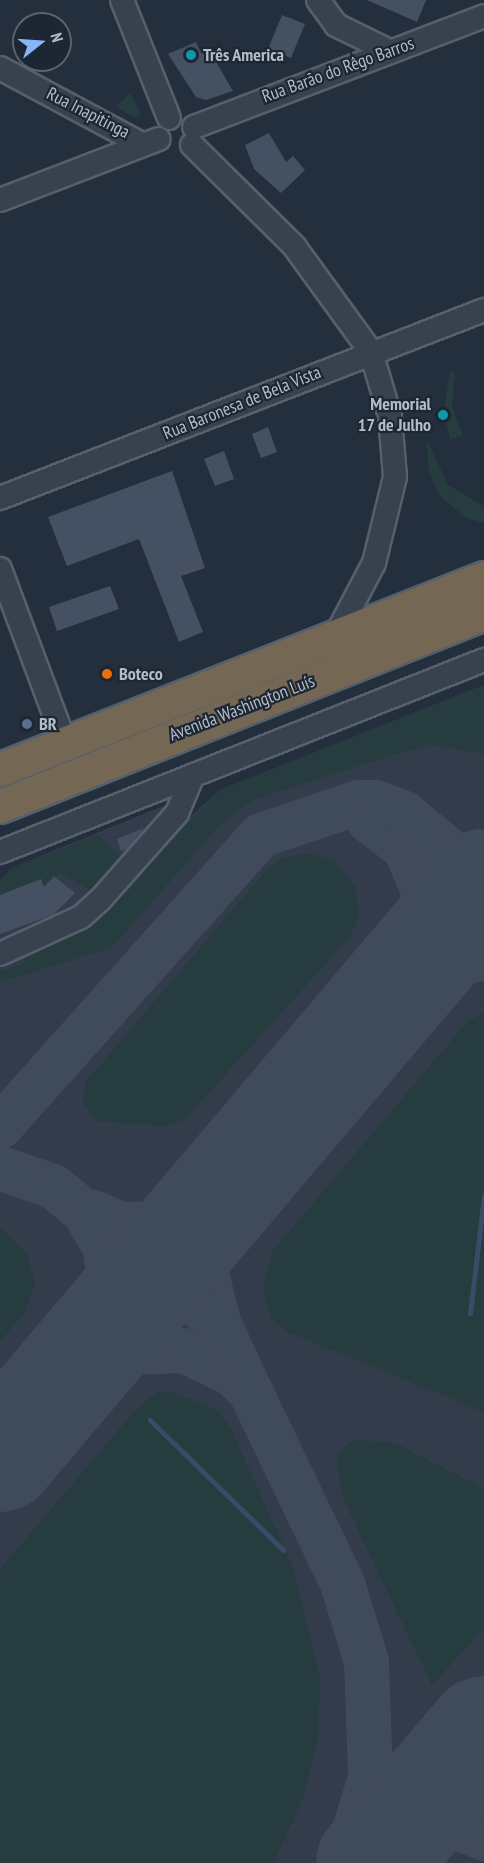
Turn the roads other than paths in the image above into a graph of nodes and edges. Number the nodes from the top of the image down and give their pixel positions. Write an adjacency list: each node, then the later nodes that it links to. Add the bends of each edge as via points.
1 (122, 0): 6 (street)
2 (318, 0): 4 (street, via 336,25)
3 (484, 16): 4 (street, Rua Barão do Rêgo Barros)
4 (389, 51): 7 (street, Rua Barão do Rêgo Barros)
5 (0, 68): 8 (street, Rua Inapitinga)
6 (169, 118): 7 (street, via 184,117); 8 (street)
7 (193, 136): 8 (street, Rua Inapitinga, via 175,153); 11 (street, via 294,246)
8 (151, 142): 9 (street)
9 (0, 200)
10 (484, 310): 11 (street, Rua Baronesa de Bela Vista)
11 (371, 352): 12 (street, Rua Baronesa de Bela Vista); 16 (street, via 390,417 395,477 374,563)
12 (0, 498)
13 (0, 570): 18 (street)
14 (484, 578): 16 (highway, Avenida Washington Luís)
15 (484, 613): 21 (highway, Avenida Washington Luís)
16 (335, 637): 18 (highway, Avenida Washington Luís)
17 (484, 660): 20 (street)
18 (65, 742): 19 (highway, Avenida Washington Luís)
19 (0, 769)
20 (193, 775): 22 (street); 23 (street, via 177,813 100,900 81,916)
21 (0, 806)
22 (4, 853)
23 (0, 954)

